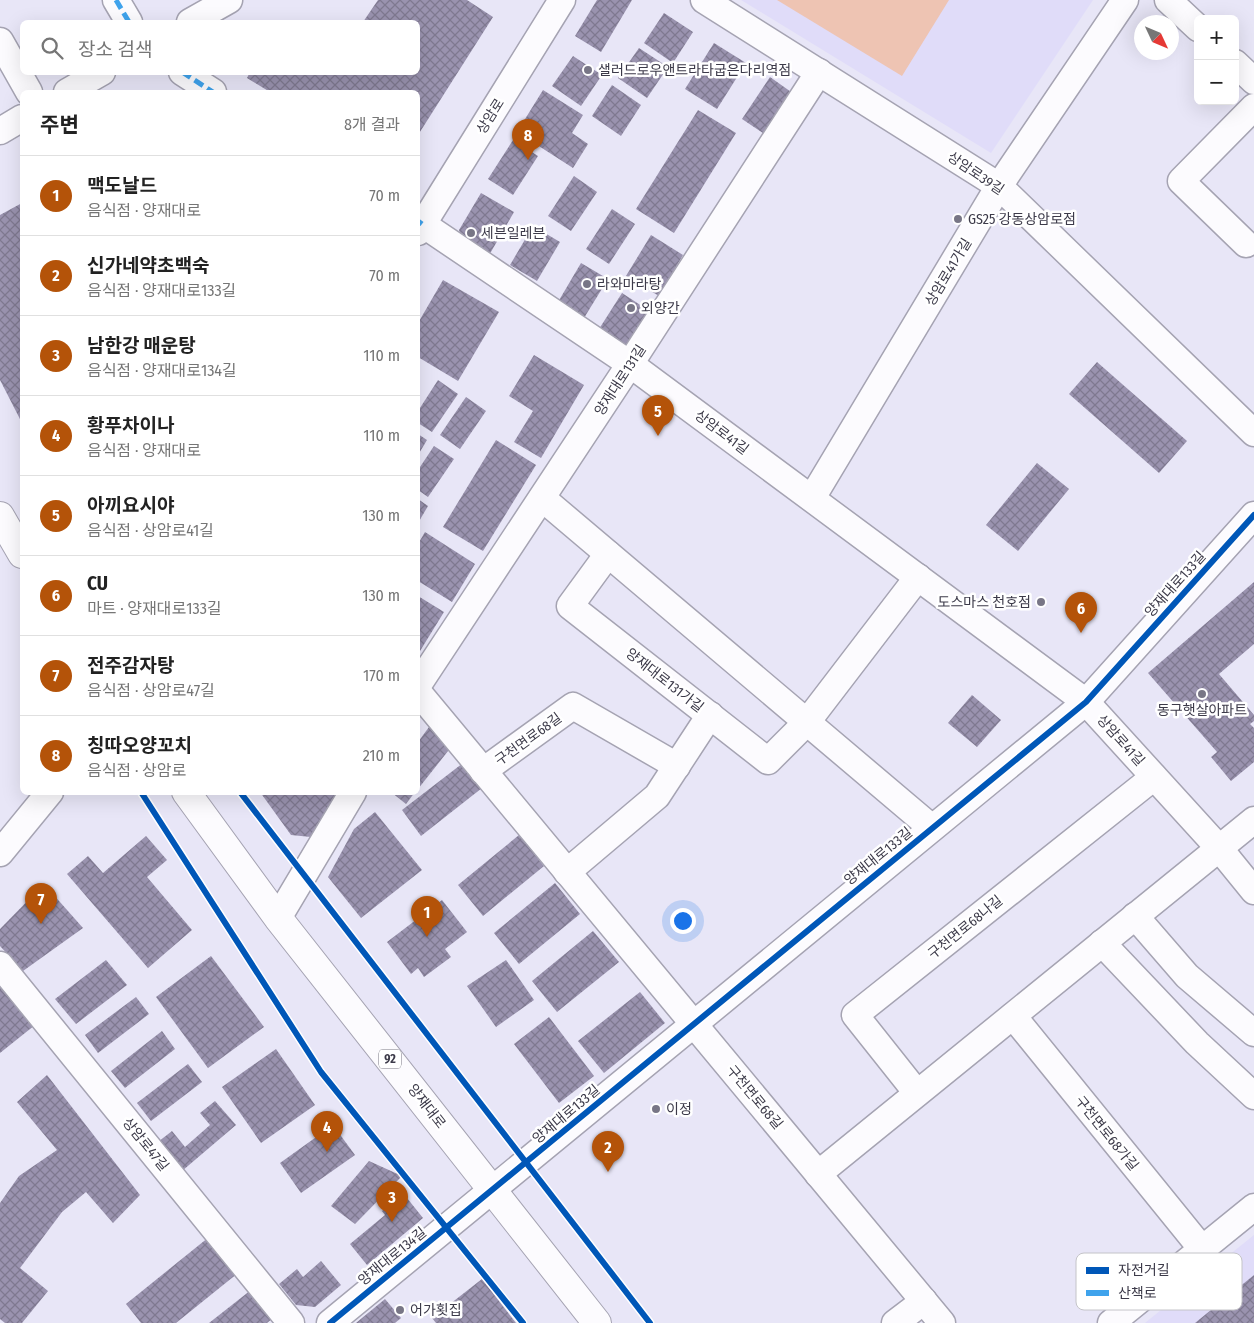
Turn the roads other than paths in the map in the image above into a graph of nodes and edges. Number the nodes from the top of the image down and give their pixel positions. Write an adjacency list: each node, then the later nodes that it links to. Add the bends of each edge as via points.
1 (116, 0): 7 (street)
2 (229, 0): 8 (street)
3 (562, 0): 23 (street, 상암로)
4 (704, 0): 12 (street, 상암로39길)
5 (1125, 0): 22 (street, 상암로41가길)
6 (1168, 0): 9 (street)
7 (128, 20)
8 (194, 20)
9 (1194, 24)
10 (0, 41): 16 (street)
11 (1239, 67): 15 (street)
12 (819, 72): 22 (street, 상암로39길); 26 (street, 양재대로131길)
13 (97, 75): 17 (street)
14 (187, 75): 18 (street)
15 (1254, 81)
16 (27, 90)
17 (70, 90)
18 (211, 90)
19 (1254, 107): 25 (street, via 1181,181)
20 (20, 119): 21 (street)
21 (0, 131)
22 (999, 186): 27 (street, 상암로39길); 29 (street, 상암로41가길)
23 (420, 224)
24 (420, 227): 26 (street, 상암로41길)
25 (1246, 244)
26 (630, 364): 28 (street, 양재대로131길); 29 (street, 상암로41길)
27 (1254, 433)
28 (542, 498): 33 (street); 35 (street, 양재대로131길)
29 (812, 498): 34 (street, 상암로41길)
30 (1254, 515): 37 (street, 양재대로133길)
31 (0, 516): 32 (main road)
32 (20, 551)
33 (608, 554): 38 (street, 양재대로131가길, via 570,606); 39 (street)
34 (918, 577): 37 (street, 상암로41길); 39 (street)
35 (420, 682)
36 (420, 694): 41 (street, 구천면로68길)
37 (1086, 702): 42 (street, 상암로41길); 47 (street, 양재대로133길)
38 (710, 715): 39 (street, 양재대로131가길, via 768,761); 40 (street)
39 (807, 722): 47 (street)
40 (677, 766): 41 (street, 구천면로68길, via 573,706); 50 (street, via 657,796)
41 (484, 771): 50 (street, 구천면로68길)
42 (1154, 777): 48 (street, 상암로41길); 59 (street, 구천면로68나길, via 854,1015)
43 (48, 795): 49 (street)
44 (188, 795): 53 (main road, 양재대로 / 92)
45 (351, 795): 53 (street)
46 (1254, 820): 48 (street)
47 (932, 828): 57 (street, 양재대로133길)
48 (1219, 848): 51 (street, 상암로41길); 52 (street)
49 (0, 853)
50 (567, 872): 57 (street, 구천면로68길)
51 (1254, 892)
52 (1135, 916): 54 (street); 58 (street, via 1187,976)
53 (278, 918): 62 (main road, 양재대로 / 92)
54 (1102, 943): 56 (street); 60 (street)
55 (0, 965): 68 (street, 상암로47길)
56 (1013, 1016): 59 (street); 64 (street, 구천면로68가길)
57 (693, 1024): 61 (street, 구천면로68길); 62 (street, 양재대로133길)
58 (1254, 1033)
59 (917, 1094): 61 (street)
60 (1254, 1096)
61 (818, 1174): 66 (street, 구천면로68길)
62 (493, 1190): 69 (street, 양재대로134길); 70 (main road, 양재대로 / 92)
63 (1254, 1207): 64 (street)
64 (1202, 1249): 65 (street)
65 (1197, 1253)
66 (924, 1301): 71 (street); 72 (street, 구천면로68길)
67 (1127, 1310): 73 (street)
68 (292, 1323)
69 (330, 1323)
70 (598, 1323)
71 (895, 1323)
72 (942, 1323)
73 (1111, 1323)

